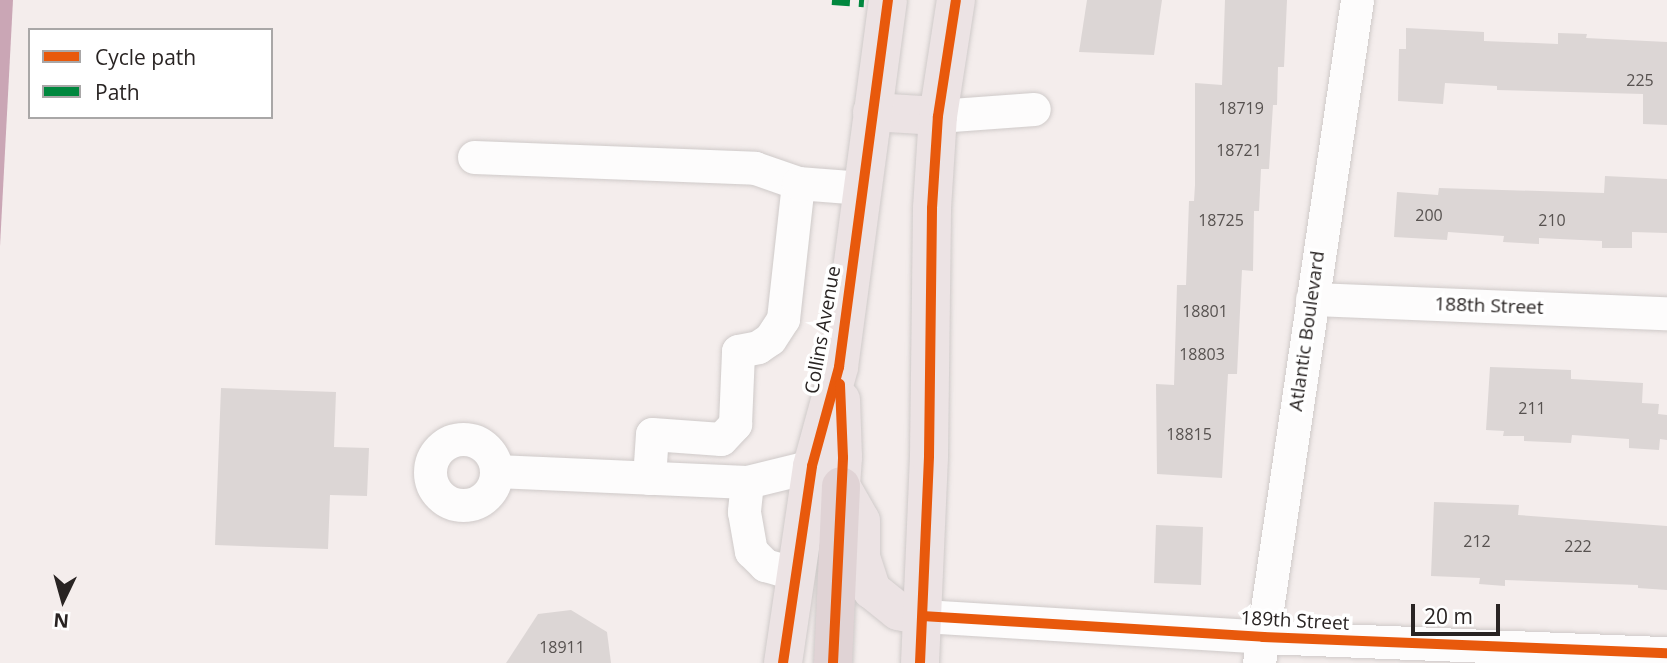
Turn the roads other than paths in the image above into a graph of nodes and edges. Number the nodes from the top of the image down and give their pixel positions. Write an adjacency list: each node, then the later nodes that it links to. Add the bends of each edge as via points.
1 (888, 0): 5 (main road, Collins Avenue)
2 (956, 0): 6 (main road)
3 (1357, 0): 10 (street, Atlantic Boulevard)
4 (1034, 109): 6 (street)
5 (872, 112): 6 (main road); 9 (main road, Collins Avenue)
6 (938, 116): 17 (main road)
7 (474, 157): 8 (street, via 755,168)
8 (798, 183): 9 (street); 14 (street, via 783,319 770,339 738,351 735,424 721,439 652,434)
9 (862, 188): 13 (main road, Collins Avenue, via 839,367 844,457)
10 (1312, 299): 11 (street, 188th Street); 18 (street, Atlantic Boulevard)
11 (1667, 313)
12 (496, 471): 14 (street)
13 (826, 476): 15 (street); 16 (main road); 17 (main road, via 861,521 861,557 872,590 898,611); 21 (highway)
14 (649, 478): 15 (street)
15 (747, 482): 16 (street, via 744,512 751,551 765,565)
16 (796, 574): 20 (main road)
17 (923, 616): 18 (street, 189th Street); 22 (main road)
18 (1261, 650): 19 (street, 189th Street)
19 (1667, 653)
20 (783, 663)
21 (833, 663)
22 (920, 663)

